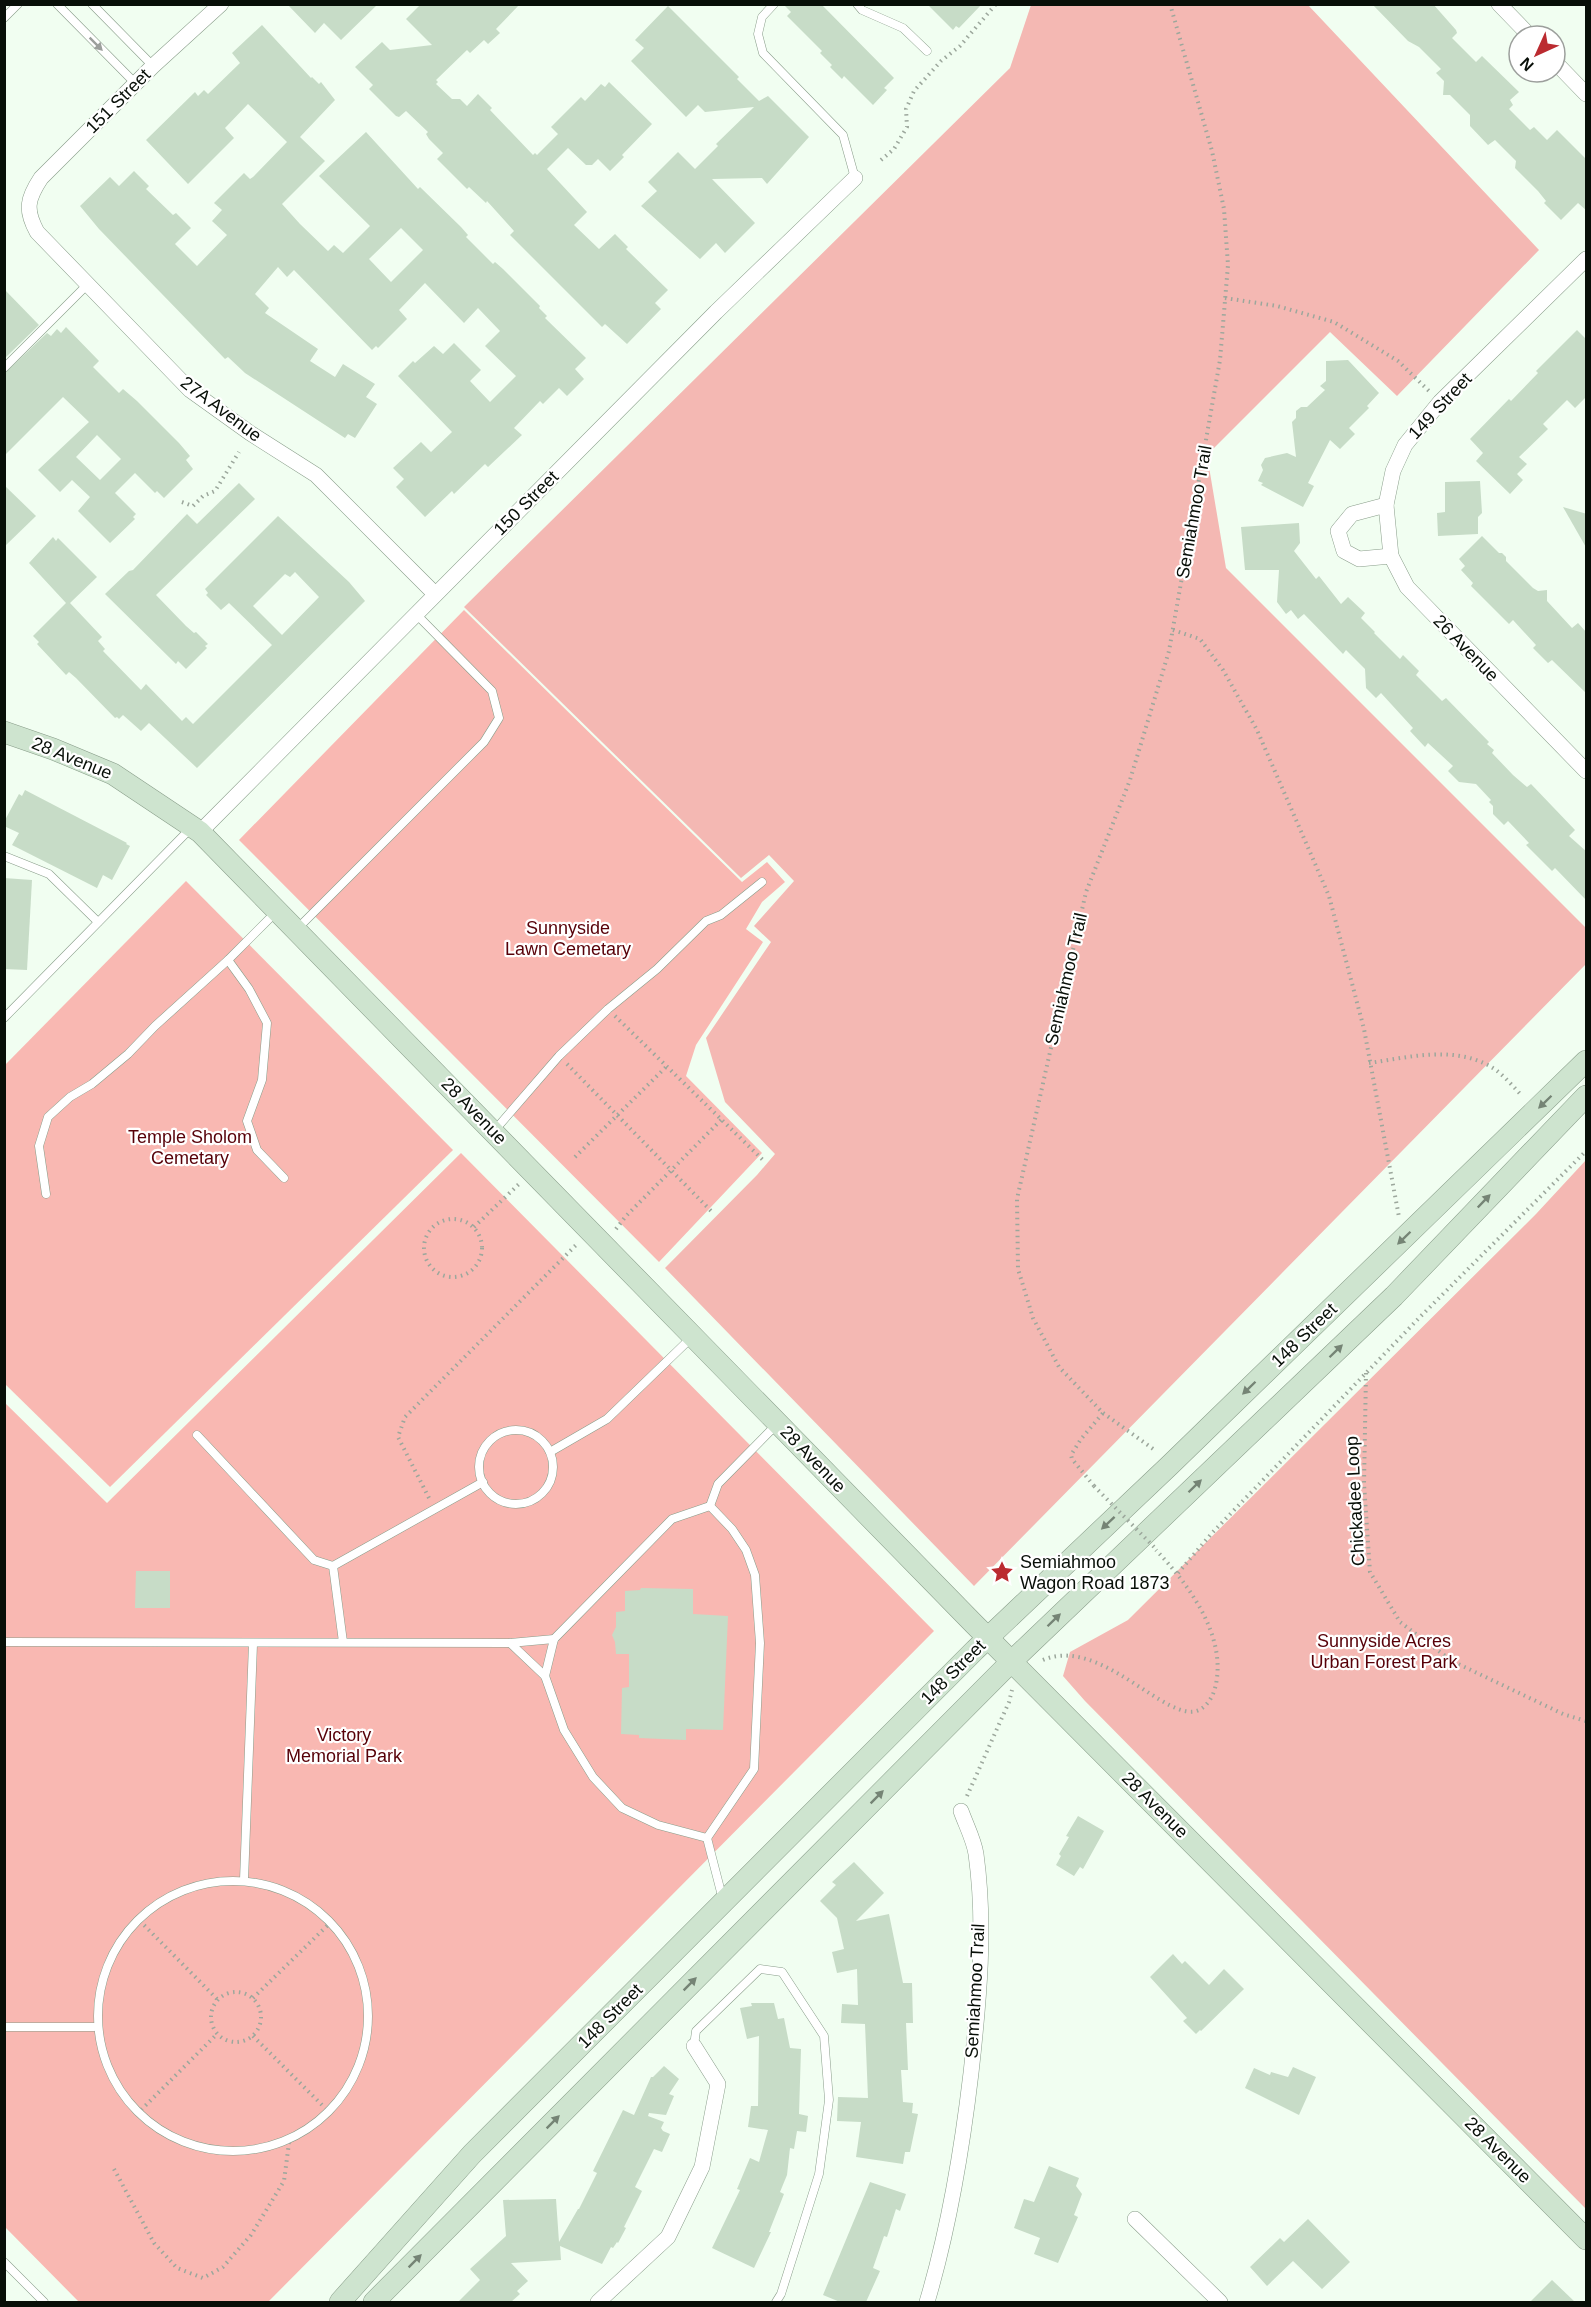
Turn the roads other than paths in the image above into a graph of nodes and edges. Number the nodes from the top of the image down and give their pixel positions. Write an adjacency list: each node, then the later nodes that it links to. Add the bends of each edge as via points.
1 (18, 4): 8 (lane)
2 (57, 4): 13 (lane, one-way to 13)
3 (92, 4): 11 (lane)
4 (221, 4): 11 (street, 151 Street)
5 (774, 4): 15 (lane, via 762,16 758,34 764,53 843,135)
6 (857, 4): 10 (lane, via 862,10 903,28)
7 (1499, 4): 9 (street)
8 (4, 18)
9 (1518, 24)
10 (927, 51)
11 (153, 66): 13 (street, 151 Street)
12 (1567, 74): 14 (street)
13 (135, 83): 16 (street, 151 Street, via 41,178 31,192)
14 (1587, 94)
15 (855, 178): 22 (street, 150 Street)
16 (28, 207): 18 (street, 27A Avenue, via 37,232)
17 (1587, 259): 20 (street, 149 Street, via 1440,402 1405,445 1393,471)
18 (87, 285): 19 (lane); 22 (street, 27A Avenue, via 190,390 316,475)
19 (4, 368)
20 (1386, 505): 21 (street, 26 Avenue); 21 (street, via 1352,514 1338,531 1344,551 1359,560)
21 (1391, 556): 25 (street, 26 Avenue, via 1407,587)
22 (435, 594): 23 (street, 150 Street)
23 (416, 614): 26 (street, 150 Street); 31 (lane, via 492,691 499,718 484,742)
24 (4, 732): 26 (main road, 28 Avenue, via 113,774)
25 (1587, 771)
26 (196, 829): 29 (main road, 28 Avenue); 30 (lane)
27 (4, 856): 30 (lane, via 49,874)
28 (762, 882): 36 (lane, via 721,915 706,921 608,1009 559,1056)
29 (278, 911): 31 (main road, 28 Avenue); 32 (lane)
30 (98, 922): 33 (lane)
31 (296, 930): 36 (main road, 28 Avenue)
32 (228, 960): 37 (lane, via 267,1023 262,1080 247,1121 257,1150); 38 (lane, via 128,1054 48,1117 39,1146)
33 (4, 1018)
34 (1587, 1061): 46 (main road, 148 Street, one-way to 46)
35 (1587, 1096): 52 (main road, 148 Street, one-way to 35, via 1394,1296)
36 (494, 1131): 39 (main road, 28 Avenue)
37 (284, 1178)
38 (46, 1194)
39 (694, 1335): 40 (main road, 28 Avenue); 42 (lane, via 607,1419)
40 (778, 1423): 44 (lane, via 718,1484); 46 (main road, 28 Avenue)
41 (197, 1435): 45 (lane, via 314,1560)
42 (550, 1452): 43 (lane, via 552,1476 540,1496 529,1502 506,1503 495,1498); 43 (lane, via 533,1434 521,1430 497,1435 481,1455)
43 (483, 1482): 45 (lane)
44 (710, 1506): 47 (lane, via 672,1520); 55 (lane, via 746,1550 755,1575 760,1643 754,1769)
45 (333, 1566): 49 (lane)
46 (988, 1637): 52 (main road, 28 Avenue); 57 (main road, 148 Street)
47 (554, 1639): 50 (lane); 53 (lane)
48 (4, 1642): 51 (lane)
49 (343, 1642): 50 (lane); 51 (lane)
50 (510, 1643): 53 (lane)
51 (253, 1644): 56 (lane)
52 (1012, 1661): 62 (main road, 28 Avenue); 66 (main road, 148 Street, one-way to 52)
53 (545, 1676): 55 (lane, via 564,1730 593,1777 622,1808 658,1826)
54 (961, 1811): 69 (street, Semiahmoo Trail, via 976,1852 981,1962 964,2131 937,2270)
55 (707, 1838): 57 (lane)
56 (244, 1880): 59 (lane, via 204,1884 168,1899 140,1921 112,1957 98,1995); 59 (lane, via 283,1891 333,1921 364,1976 370,2019 359,2065 328,2111 289,2143 223,2150 177,2139 144,2121 109,2078)
57 (723, 1903): 65 (main road, 148 Street, via 472,2154)
58 (4, 2027): 59 (lane)
59 (94, 2027)
60 (694, 2046): 67 (street, via 718,2084 702,2167 668,2237); 68 (lane, via 696,2031 760,1969 782,1972 824,2036 829,2100 819,2174)
61 (1135, 2219): 70 (street)
62 (1587, 2240)
63 (4, 2262): 64 (lane)
64 (44, 2302)
65 (340, 2302)
66 (374, 2302)
67 (598, 2302)
68 (776, 2302)
69 (927, 2302)
70 (1220, 2302)

